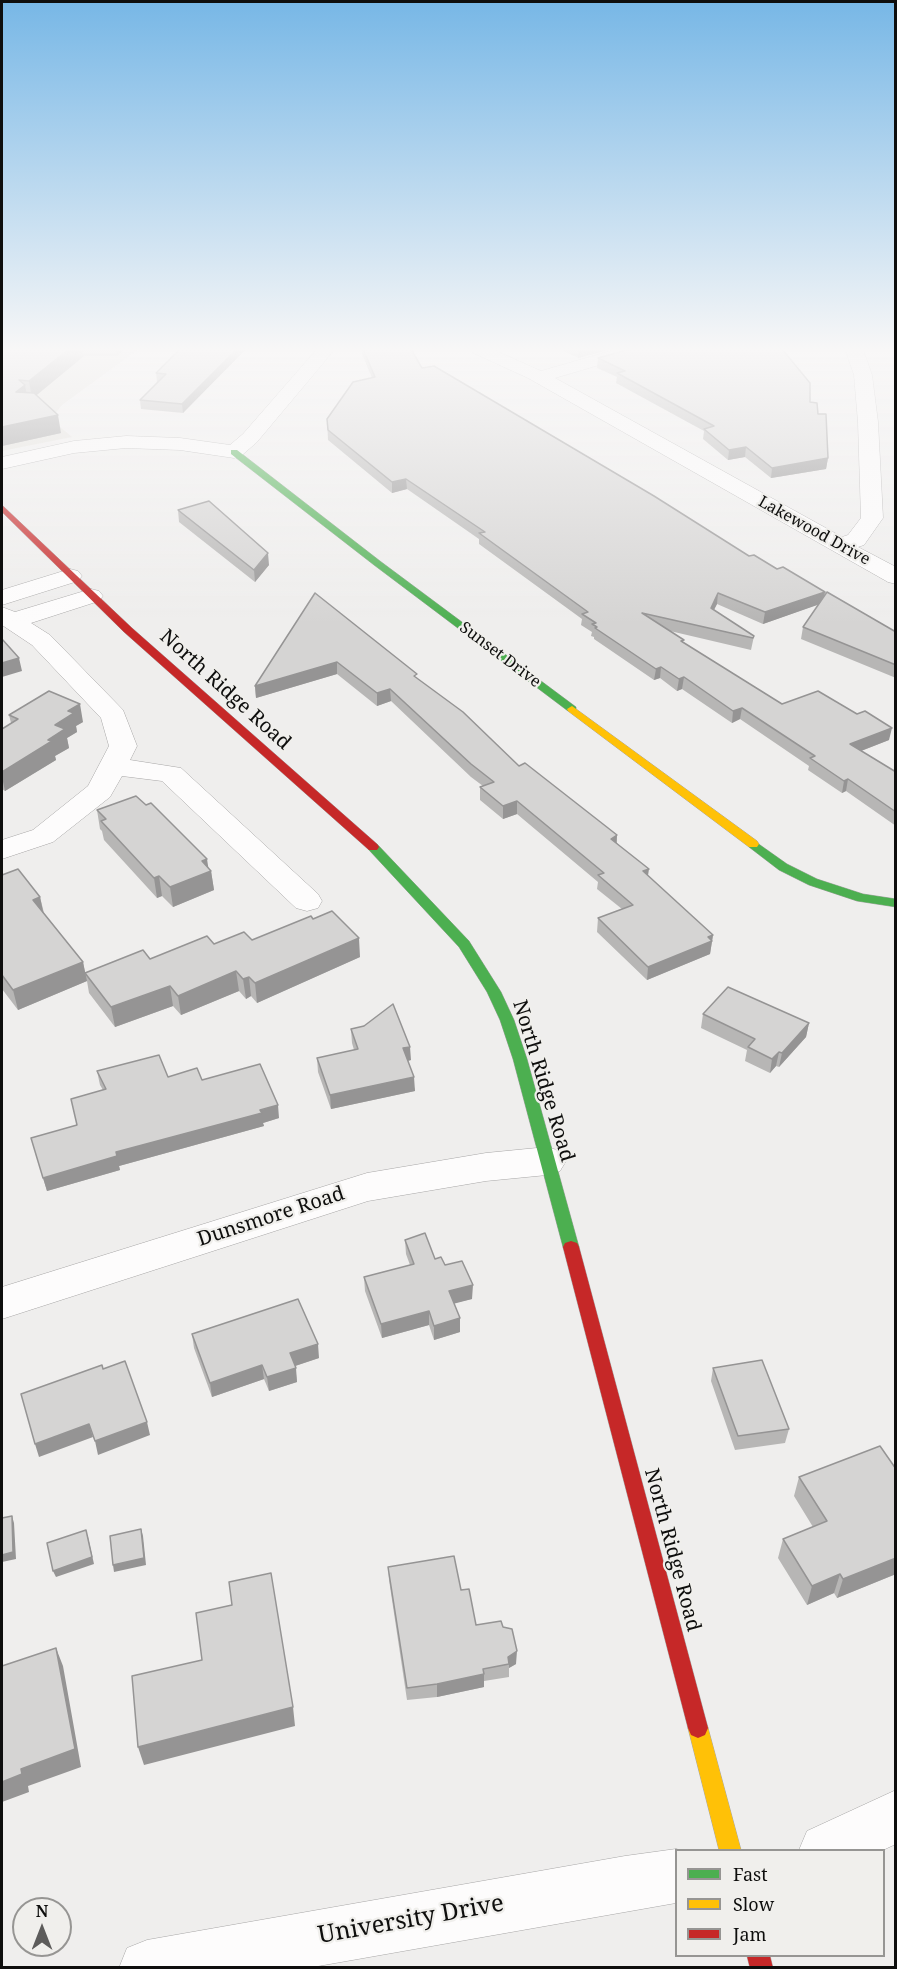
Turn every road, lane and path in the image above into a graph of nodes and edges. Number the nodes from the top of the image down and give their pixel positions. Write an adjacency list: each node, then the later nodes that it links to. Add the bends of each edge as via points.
1 (247, 441): 4 (street)
2 (653, 441): 7 (street, Lakewood Drive)
3 (869, 441): 7 (street, via 872,518 856,540)
4 (234, 452): 5 (street, via 126,442 74,447); 15 (main road, Sunset Drive, via 783,867 861,898)
5 (2, 463)
6 (2, 508): 8 (main road, North Ridge Road)
7 (840, 545): 9 (street, Lakewood Drive)
8 (70, 576): 10 (main road, North Ridge Road); 11 (street)
9 (896, 577)
10 (91, 596): 11 (street); 16 (main road, North Ridge Road, via 378,852 464,944 507,1020)
11 (5, 611): 12 (street, via 41,640 114,716 123,746)
12 (112, 766): 13 (street, via 100,791 43,836); 14 (street, via 171,774)
13 (2, 850)
14 (307, 900)
15 (896, 903)
16 (548, 1161): 17 (street, Dunsmore Road, via 475,1168 367,1187); 19 (main road, North Ridge Road)
17 (2, 1303)
18 (896, 1816): 20 (street)
19 (729, 1849)
20 (830, 1849)
21 (675, 1876): 22 (street, University Drive)
22 (147, 1968)

